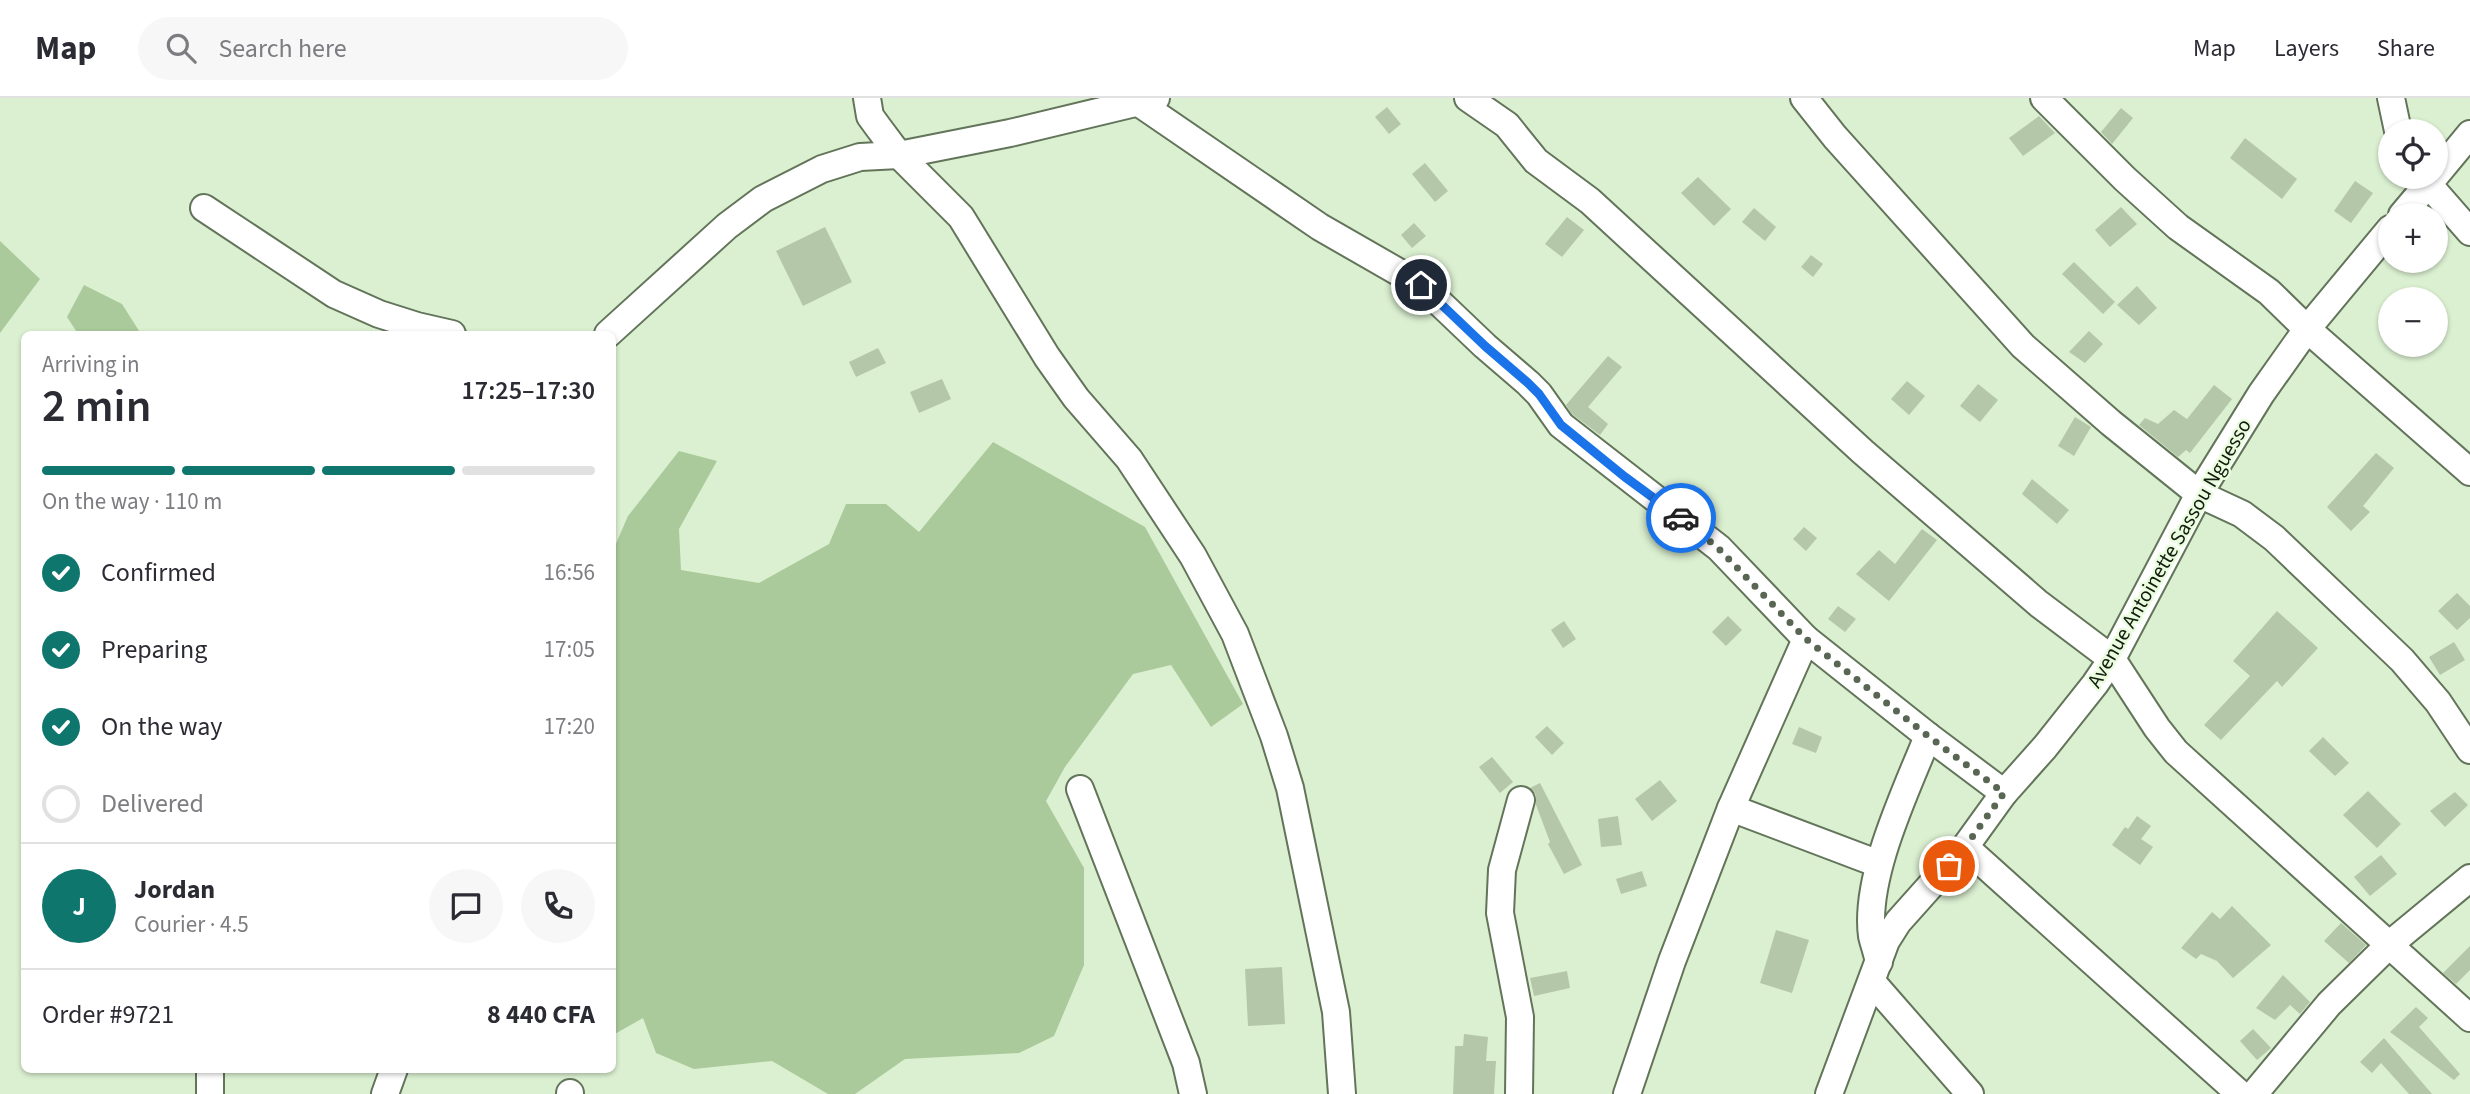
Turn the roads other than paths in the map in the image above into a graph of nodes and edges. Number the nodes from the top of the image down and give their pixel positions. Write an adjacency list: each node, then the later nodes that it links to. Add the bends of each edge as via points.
1 (867, 98): 9 (street, via 870,117)
2 (1468, 98): 23 (street, via 1507,125 1536,161 1590,201 1863,452 2039,604)
3 (1804, 98): 21 (street, via 2022,346)
4 (2044, 98): 17 (street, via 2178,227 2269,292)
5 (2391, 98): 7 (street)
6 (1148, 101): 9 (street); 22 (street, via 1320,227 1427,290 1539,394 1561,425 1718,548)
7 (2395, 119)
8 (2470, 134): 10 (street)
9 (899, 155): 19 (street, via 860,157 822,169 763,199); 41 (street, via 961,217 1047,357 1129,459 1220,602 1290,788 1336,1012)
10 (2448, 158)
11 (2422, 189): 13 (street)
12 (2438, 189): 15 (street)
13 (2411, 203)
14 (204, 208): 18 (street, via 334,294 379,314)
15 (2470, 232)
16 (2378, 243): 17 (street, Avenue Antoinette Sassou Nguesso)
17 (2307, 329): 20 (street); 21 (street, Avenue Antoinette Sassou Nguesso)
18 (441, 331)
19 (611, 331)
20 (2470, 472)
21 (2199, 494): 23 (street, Avenue Antoinette Sassou Nguesso); 25 (street, via 2242,514 2274,538 2402,660)
22 (1806, 639): 24 (street); 29 (street)
23 (2112, 659): 27 (street, Avenue Antoinette Sassou Nguesso); 33 (street, via 2176,752)
24 (1928, 736): 27 (street); 31 (street)
25 (2470, 750)
26 (1080, 789): 40 (street, via 1186,1063)
27 (2004, 793): 30 (street, Avenue Antoinette Sassou Nguesso)
28 (1521, 800): 42 (street, via 1502,870 1500,914 1520,1017)
29 (1731, 808): 31 (street); 43 (street)
30 (1965, 847): 34 (street, Avenue Antoinette Sassou Nguesso, via 1898,922); 46 (street)
31 (1879, 864): 34 (street, via 1872,934)
32 (2470, 878): 33 (street)
33 (2390, 944): 35 (street); 47 (street, via 2329,1004)
34 (1875, 972): 44 (street, Avenue Antoinette Sassou Nguesso); 45 (street)
35 (2470, 1018)
36 (209, 1073): 38 (street)
37 (393, 1073): 39 (street)
38 (210, 1094)
39 (385, 1094)
40 (1193, 1094)
41 (1342, 1094)
42 (1518, 1094)
43 (1627, 1094)
44 (1829, 1094)
45 (1970, 1094)
46 (2240, 1094)
47 (2254, 1094)

